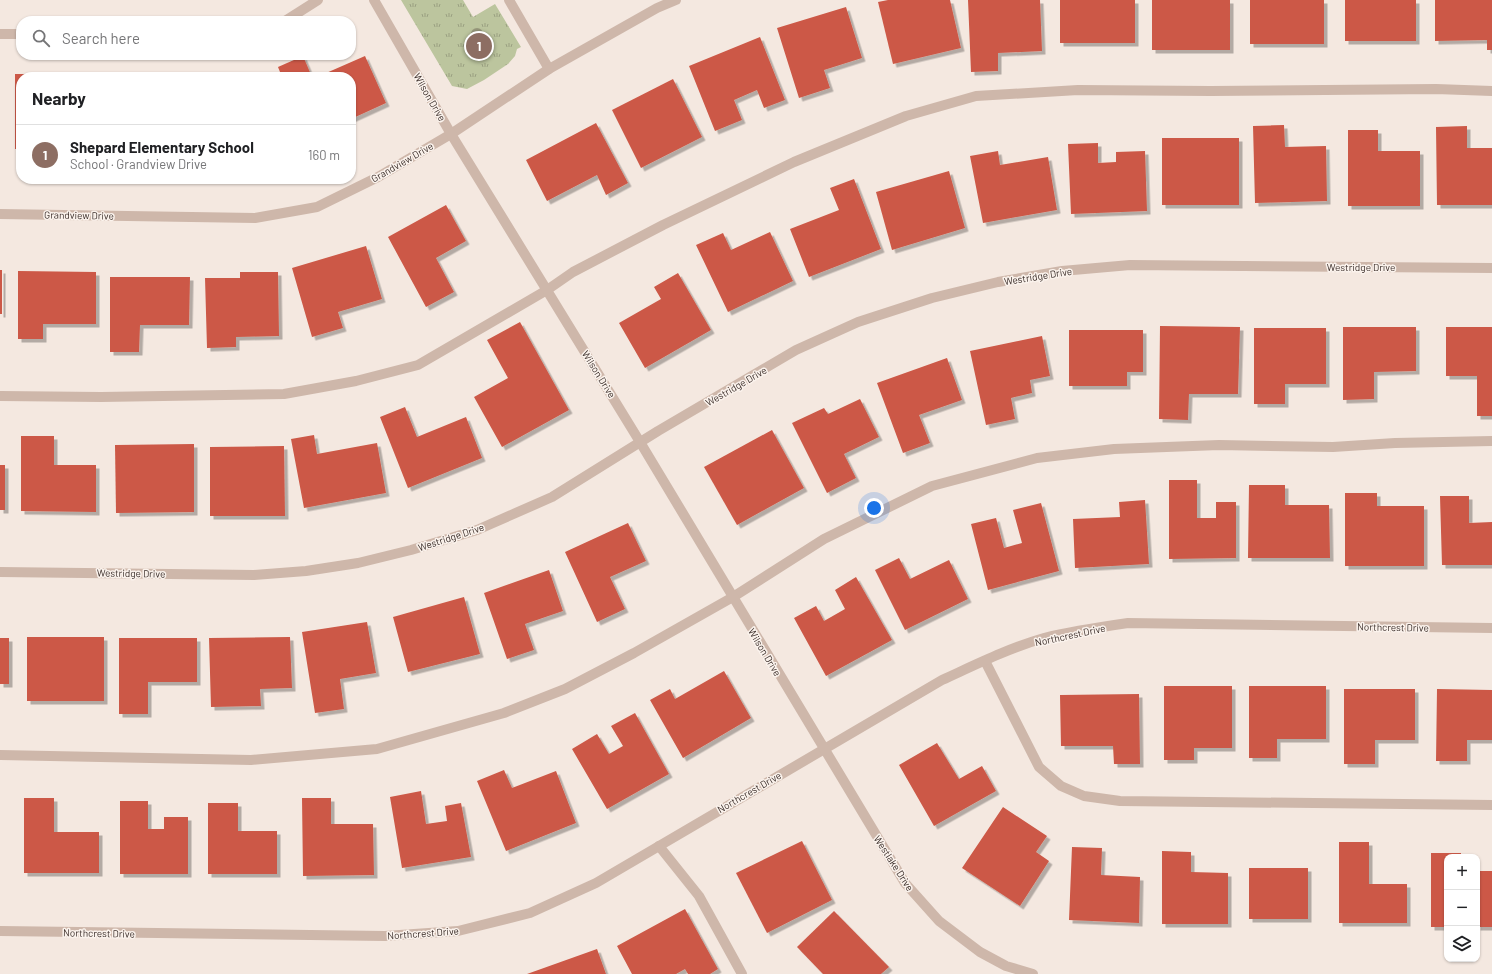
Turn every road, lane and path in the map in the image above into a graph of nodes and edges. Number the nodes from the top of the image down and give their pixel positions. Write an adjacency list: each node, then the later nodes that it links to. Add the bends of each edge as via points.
1 (318, 0): 5 (street)
2 (374, 0): 10 (street, Wilson Drive)
3 (509, 0): 8 (street)
4 (676, 0): 8 (street, Grandview Drive)
5 (293, 16)
6 (0, 34): 7 (street)
7 (16, 34)
8 (549, 68): 10 (street, Grandview Drive)
9 (1492, 91): 13 (street, via 1078,90 976,96 906,116 794,162 663,225 573,272)
10 (451, 134): 11 (street, Grandview Drive, via 378,177 317,207 255,218); 13 (street, Wilson Drive)
11 (0, 214)
12 (1492, 268): 16 (street, Westridge Drive, via 1130,265 1062,271 998,282 932,298 858,322 796,350)
13 (547, 290): 14 (street, via 418,365 356,381 284,394); 16 (street, Wilson Drive)
14 (0, 396)
15 (1492, 441): 18 (street, via 1333,447 1219,445 1114,449 1037,458 932,486 824,539)
16 (640, 442): 17 (street, Westridge Drive, via 552,497 483,527 411,550 358,562 306,571 254,575); 18 (street, Wilson Drive)
17 (0, 572)
18 (733, 598): 21 (street, Wilson Drive); 22 (street, via 565,689 504,713 377,749 251,760)
19 (1492, 628): 20 (street, Northcrest Drive, via 1128,623 1043,639)
20 (985, 661): 21 (street, Northcrest Drive, via 942,680); 23 (street, via 1039,767 1061,786 1084,796 1120,801)
21 (823, 749): 24 (street, Northcrest Drive); 27 (street, Westlake Drive, via 905,883 939,921 1006,966)
22 (0, 755)
23 (1492, 805)
24 (658, 846): 25 (street, Northcrest Drive, via 596,883 530,913 458,931 385,936); 26 (street, via 699,896)
25 (0, 931)
26 (742, 974)
27 (1033, 974)

